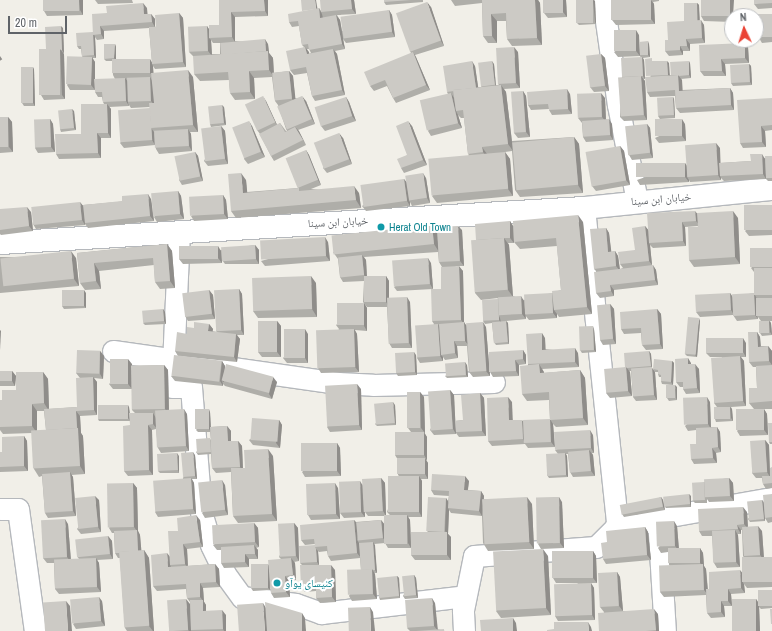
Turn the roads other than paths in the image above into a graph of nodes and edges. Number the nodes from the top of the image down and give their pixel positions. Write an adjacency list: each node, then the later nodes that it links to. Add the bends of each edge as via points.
1 (603, 0): 3 (street, via 618,105)
2 (772, 189): 3 (street, خیابان ابن سینا)
3 (637, 201): 4 (street, خیابان ابن سینا)
4 (584, 208): 5 (street, خیابان ابن سینا); 13 (street)
5 (179, 232): 6 (street, خیابان ابن سینا); 8 (street)
6 (0, 243)
7 (113, 351): 8 (street)
8 (174, 358): 9 (street, via 338,383 373,385); 14 (street, via 172,387 191,387 201,512 211,545 225,574 242,597 296,604 322,613)
9 (494, 382)
10 (772, 498): 12 (street)
11 (0, 509): 15 (street, via 18,509)
12 (658, 518): 13 (street, via 637,525); 17 (street)
13 (617, 523): 14 (street, via 596,547 474,556)
14 (466, 596): 16 (street)
15 (35, 631)
16 (464, 631)
17 (665, 631)

